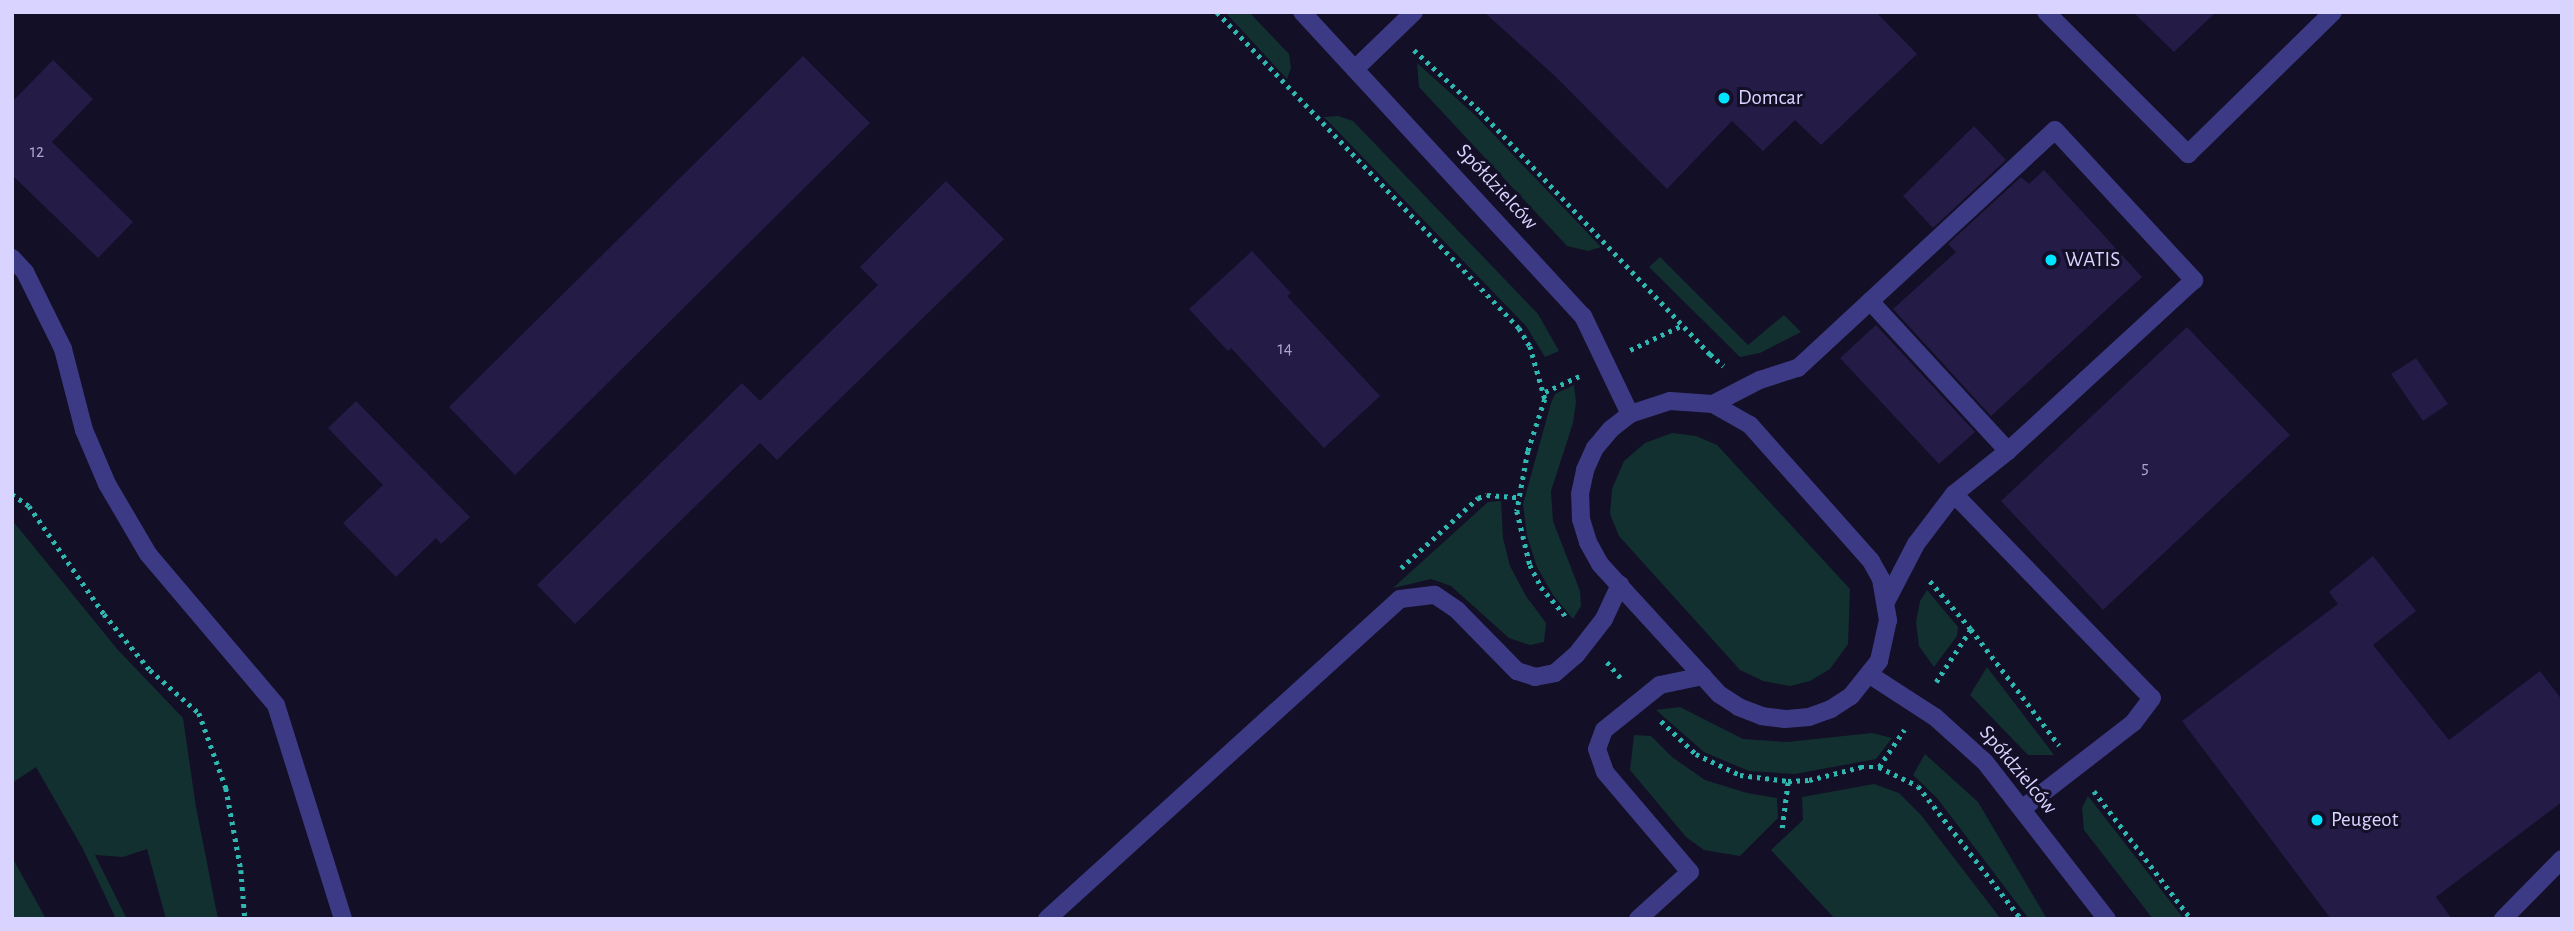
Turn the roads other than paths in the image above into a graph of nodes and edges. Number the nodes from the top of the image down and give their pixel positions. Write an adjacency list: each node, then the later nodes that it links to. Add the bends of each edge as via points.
1 (1302, 12): 5 (street, Spółdzielców)
2 (1414, 12): 5 (street)
3 (2046, 12): 4 (street, via 2189,154)
4 (2333, 12)
5 (1355, 69): 9 (street, Spółdzielców, via 1583,316)
6 (12, 258): 18 (street, via 24,272 63,349 84,430 107,484 148,555 276,705)
7 (1870, 301): 8 (street, via 1798,368 1760,380); 10 (street); 10 (street, via 2055,130 2194,280)
8 (1713, 404): 9 (street, via 1670,401); 13 (street, via 1750,425 1871,561)
9 (1630, 414): 12 (street, via 1595,448 1580,494 1588,542 1600,564)
10 (2008, 451): 11 (street)
11 (1954, 494): 13 (street, via 1916,544); 16 (street, via 2152,698 2133,723)
12 (1620, 585): 15 (street); 19 (street, via 1604,619 1576,655 1555,673 1535,677 1517,671 1457,610 1435,595 1400,599)
13 (1887, 600): 14 (street, via 1885,642)
14 (1870, 675): 15 (street, via 1831,709 1785,719 1739,707); 16 (street, Spółdzielców, via 1960,736)
15 (1703, 676): 20 (street, via 1660,685 1604,730 1598,749 1605,772 1690,872)
16 (2023, 808): 21 (street, Spółdzielców)
17 (2562, 859): 22 (street)
18 (343, 919)
19 (1047, 919)
20 (1638, 919)
21 (2107, 919)
22 (2503, 919)

